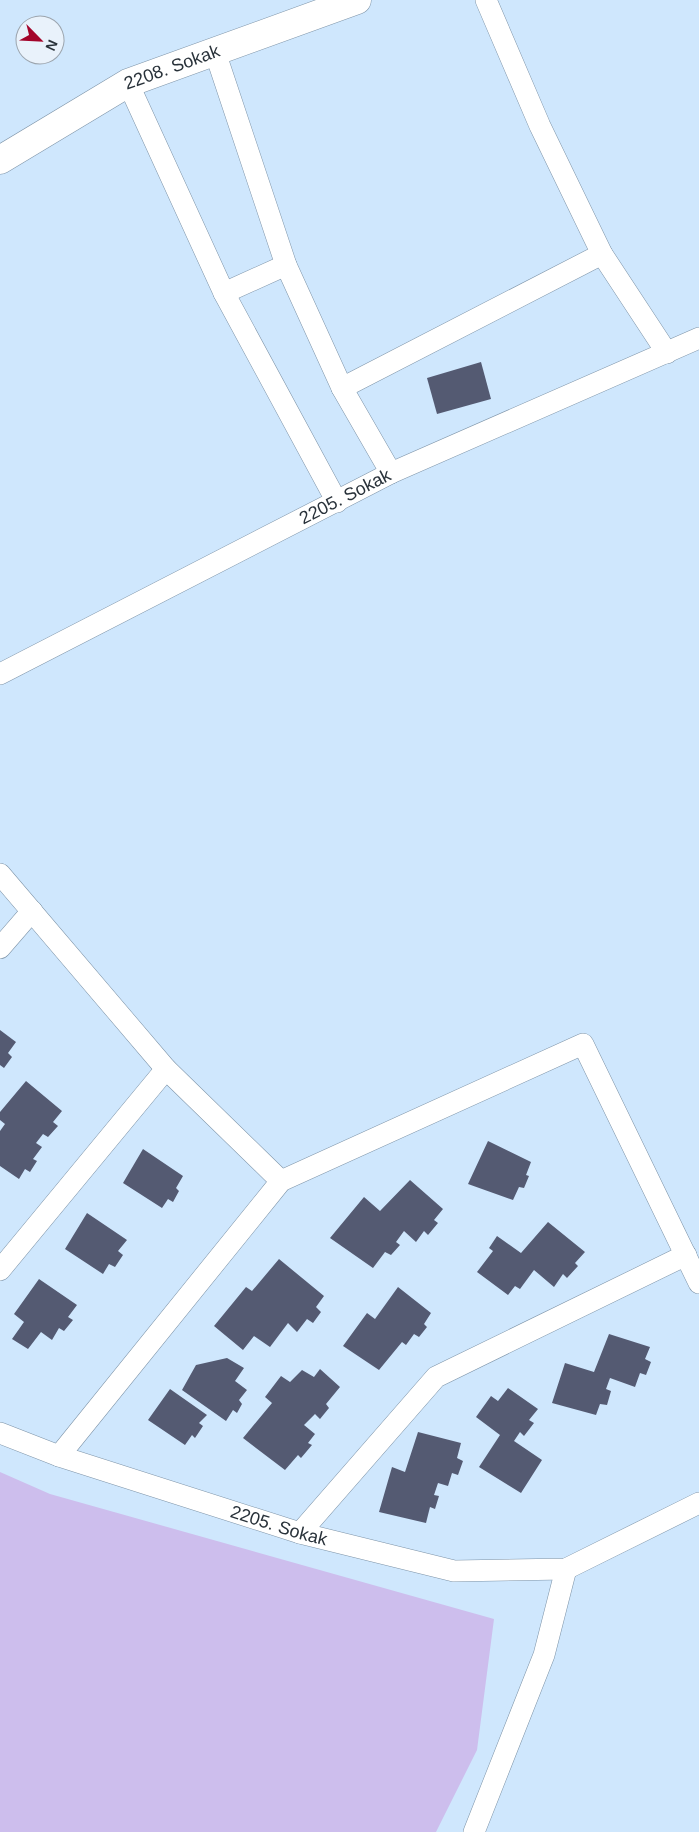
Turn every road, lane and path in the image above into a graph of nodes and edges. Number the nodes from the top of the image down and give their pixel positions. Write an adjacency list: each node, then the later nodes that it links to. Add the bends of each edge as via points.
1 (357, 0): 3 (street, 2208. Sokak)
2 (486, 0): 6 (street, via 540,126)
3 (215, 52): 4 (street, 2208. Sokak); 7 (street)
4 (128, 83): 5 (street, 2208. Sokak); 8 (street)
5 (0, 160)
6 (602, 254): 10 (street); 11 (street)
7 (286, 265): 8 (street); 11 (street)
8 (224, 294): 13 (street)
9 (699, 338): 10 (street, 2205. Sokak)
10 (666, 353): 12 (street, 2205. Sokak)
11 (342, 388): 12 (street)
12 (391, 473): 13 (street, 2205. Sokak)
13 (337, 502): 14 (street, 2205. Sokak)
14 (0, 674)
15 (0, 874): 16 (street)
16 (32, 911): 17 (street); 18 (street)
17 (0, 948)
18 (166, 1069): 19 (street); 21 (street)
19 (281, 1181): 20 (street, via 583,1044); 24 (street)
20 (686, 1255): 22 (street); 26 (street, via 436,1377)
21 (0, 1270)
22 (699, 1283)
23 (0, 1434): 24 (street, 2205. Sokak)
24 (59, 1456): 26 (street, 2205. Sokak)
25 (699, 1503): 27 (street)
26 (300, 1533): 27 (street, 2205. Sokak, via 454,1571)
27 (566, 1569): 28 (street, via 544,1655)
28 (474, 1832)

